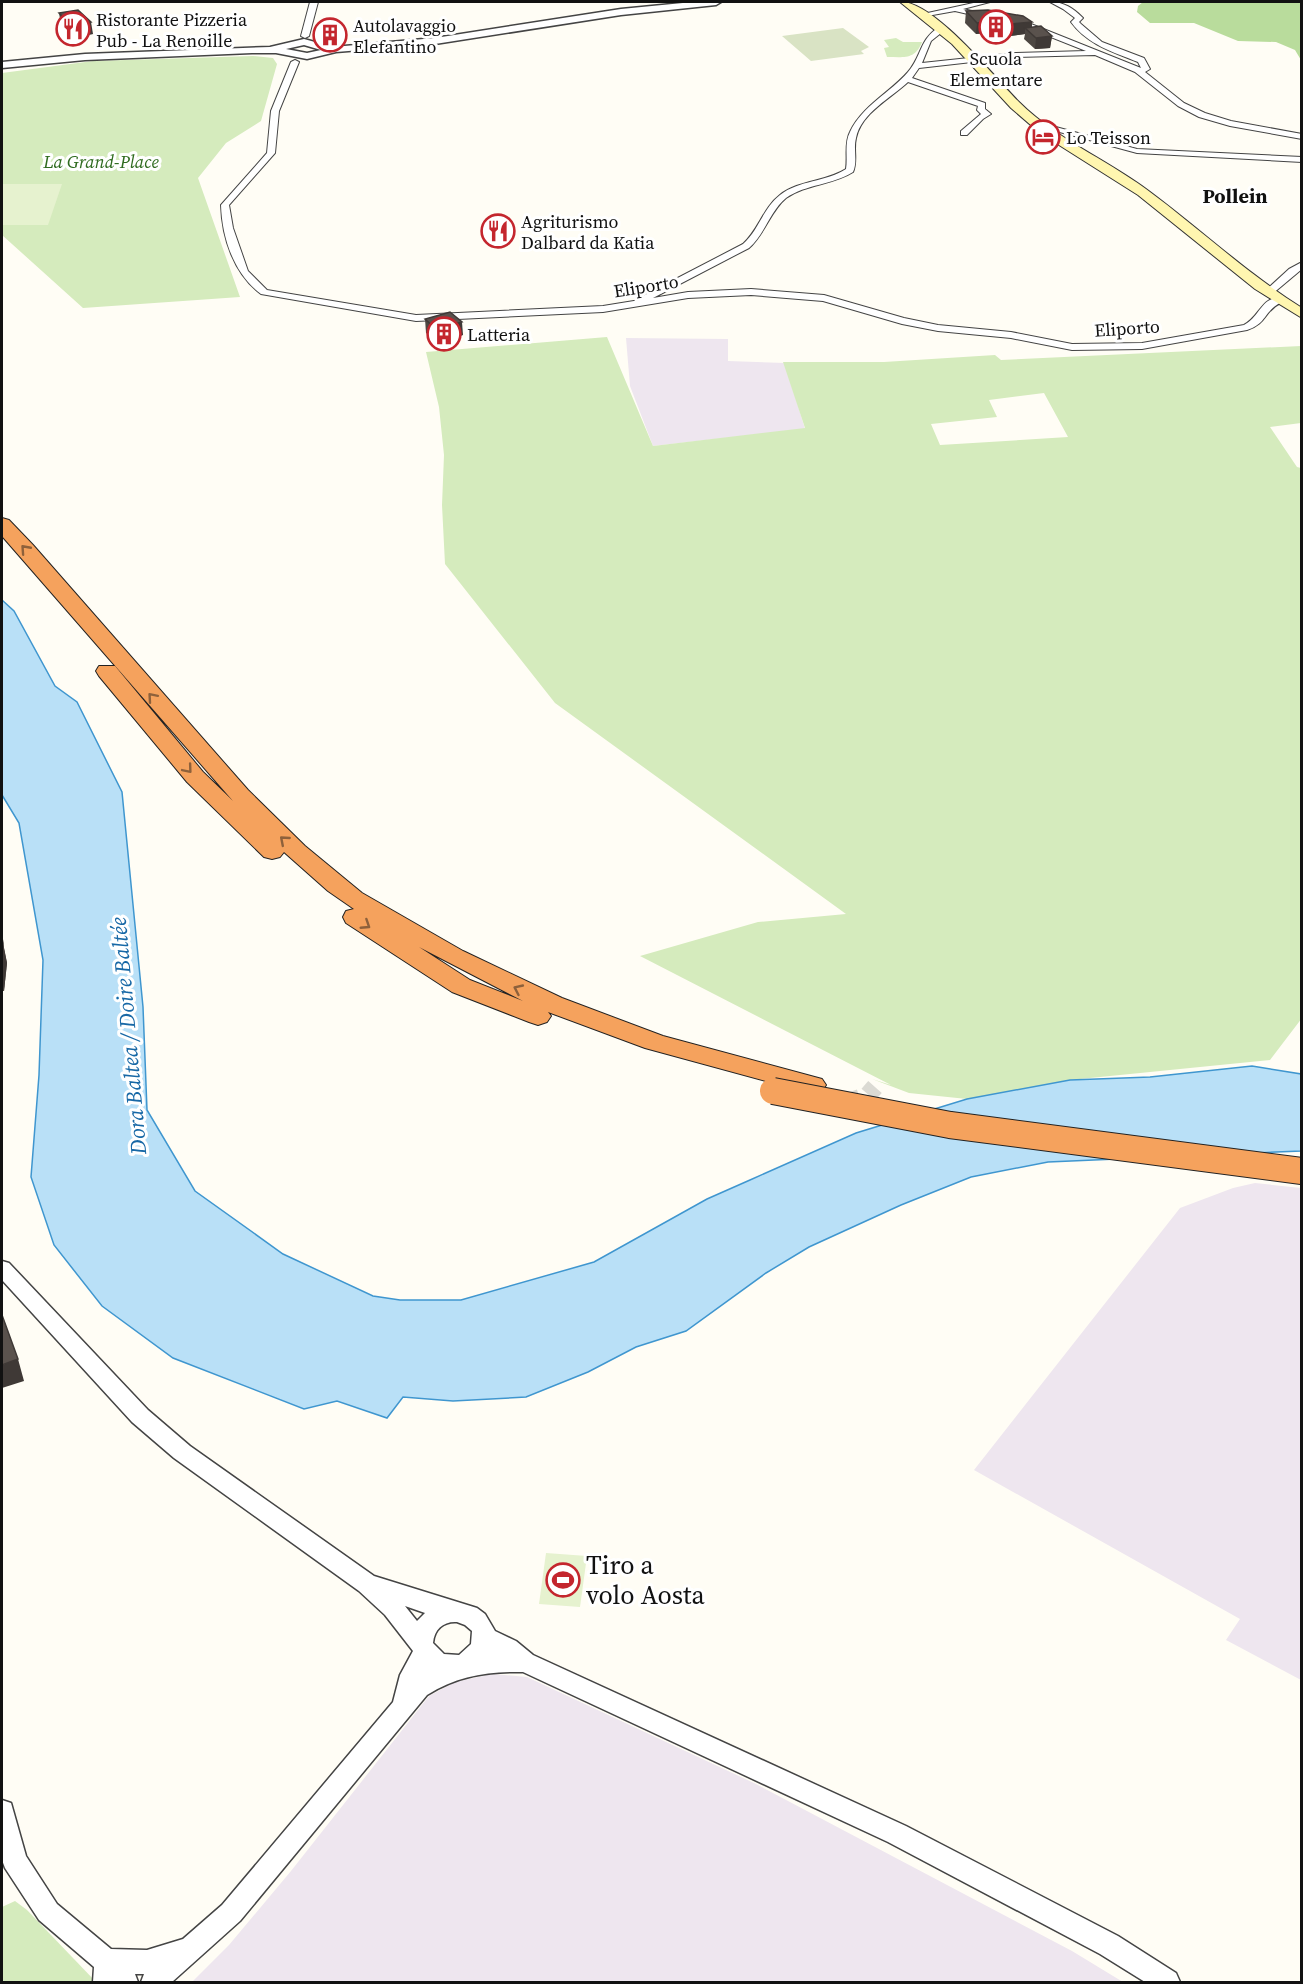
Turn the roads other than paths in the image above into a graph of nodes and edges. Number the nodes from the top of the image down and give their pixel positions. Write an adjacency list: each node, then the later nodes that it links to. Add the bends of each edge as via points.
1 (315, 2): 11 (street)
2 (717, 2): 12 (street, via 621,12 435,41)
3 (905, 2): 7 (main road)
4 (986, 2): 6 (street)
5 (1053, 2): 18 (street, via 1079,18 1075,22 1078,26 1100,44 1141,60 1146,69)
6 (958, 9): 7 (street); 8 (street)
7 (927, 14): 10 (main road)
8 (992, 17)
9 (1003, 18): 13 (street, via 1031,25)
10 (942, 29): 15 (main road); 17 (street, via 929,36)
11 (303, 40): 12 (street); 14 (street)
12 (320, 50): 14 (street, via 307,56)
13 (1097, 53): 15 (street); 18 (street)
14 (290, 54): 16 (street, via 270,50 85,57); 27 (street, Eliporto, via 275,111 271,153 225,205 224,215 244,271 254,285 264,292 416,318 603,309)
15 (973, 60): 17 (street); 20 (main road)
16 (2, 65)
17 (917, 66): 19 (street)
18 (1139, 71): 22 (street, via 1187,108 1205,116)
19 (905, 78): 21 (street, via 982,105 981,110 987,114); 27 (street, via 870,109 853,133 850,170 841,177 784,195 746,246)
20 (1033, 122): 23 (street, via 1137,150); 25 (main road, via 1072,152 1141,191)
21 (964, 133)
22 (1302, 137)
23 (1302, 160)
24 (1302, 265): 25 (street, via 1286,273)
25 (1268, 293): 26 (main road)
26 (1279, 300): 27 (street, Eliporto, via 1266,306 1259,321 1247,327 1111,348 1072,347 981,330 938,328 805,296 751,292); 28 (main road)
27 (637, 303)
28 (1298, 310)
29 (2, 524): 31 (highway, one-way to 29, via 1028,1121 813,1085 641,1040 465,965 339,888 278,835 216,770)
30 (2, 548): 32 (highway, one-way to 32, bridge, via 195,777 266,847 336,905 460,986 616,1046 773,1091 950,1125)
31 (1302, 1156)
32 (1302, 1171)
33 (2, 1268): 34 (street, via 157,1431)
34 (367, 1584): 35 (street); 37 (street, via 393,1608)
35 (451, 1612): 36 (street, via 471,1615); 37 (street, via 440,1614 425,1627)
36 (485, 1637): 38 (street); 39 (street, via 479,1654)
37 (423, 1648): 39 (street, via 439,1664); 40 (street)
38 (525, 1662): 39 (street); 46 (street, via 897,1834 1109,1945)
39 (458, 1667): 40 (street, via 432,1678)
40 (404, 1703): 42 (street, via 231,1913)
41 (2, 1811): 43 (street, via 14,1860 48,1912)
42 (188, 1950): 43 (street); 45 (street)
43 (107, 1972): 44 (street)
44 (125, 1983)
45 (153, 1983)
46 (1167, 1983)

